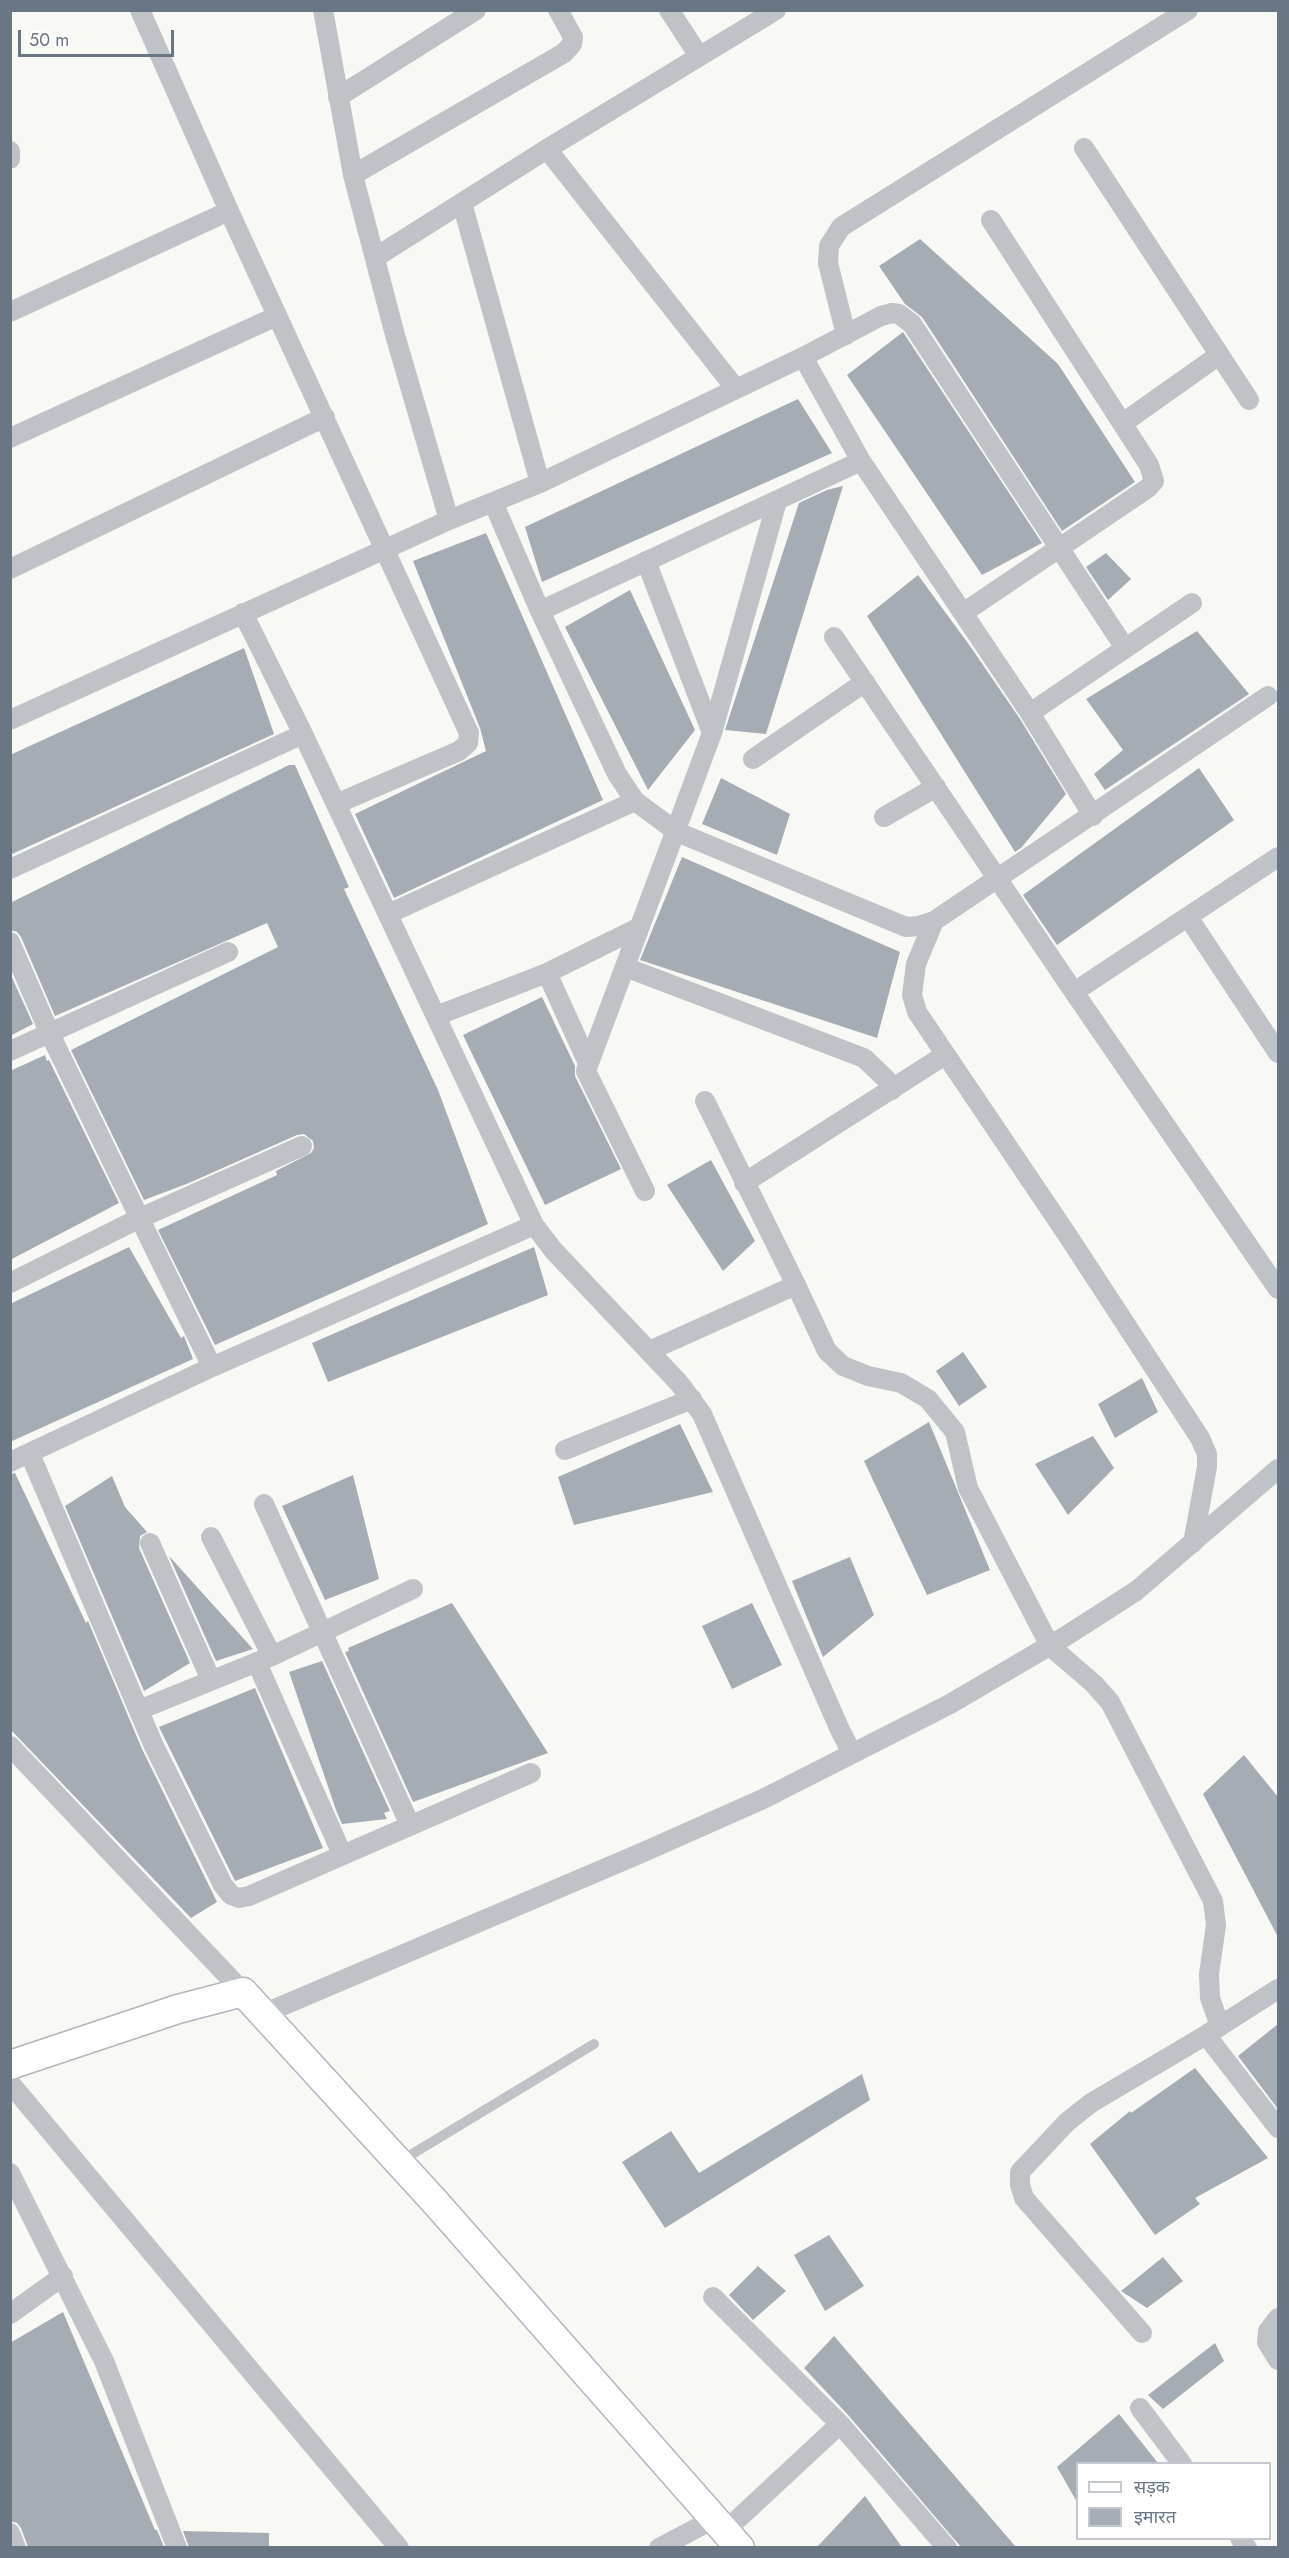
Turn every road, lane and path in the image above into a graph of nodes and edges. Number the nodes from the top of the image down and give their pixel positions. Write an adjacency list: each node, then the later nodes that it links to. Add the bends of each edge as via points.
1 (140, 10): 16 (street)
2 (322, 10): 9 (street)
3 (476, 10): 9 (street)
4 (558, 10): 14 (street, via 573,37 564,53)
5 (669, 10): 8 (street)
6 (777, 10): 8 (street)
7 (1188, 10): 21 (street, via 841,227 829,246 828,263)
8 (699, 56): 11 (street)
9 (338, 97): 14 (street)
10 (1084, 148): 22 (street)
11 (547, 149): 15 (street); 24 (street)
12 (10, 151): 13 (street)
13 (10, 159)
14 (353, 175): 18 (street)
15 (462, 203): 18 (street); 30 (street)
16 (229, 212): 19 (street); 20 (street)
17 (991, 220): 27 (street)
18 (376, 257): 33 (street)
19 (10, 312)
20 (277, 316): 26 (street); 28 (street)
21 (846, 334): 23 (street); 34 (street, via 892,313 912,324)
22 (1219, 355): 25 (street); 27 (street)
23 (803, 357): 24 (street); 29 (street)
24 (736, 389): 30 (street)
25 (1249, 400)
26 (325, 417): 35 (street); 37 (street)
27 (1123, 423): 34 (street, via 1149,465 1154,481)
28 (10, 438)
29 (861, 461): 31 (street); 41 (street)
30 (540, 483): 32 (street)
31 (777, 501): 36 (street); 48 (street)
32 (493, 502): 33 (street); 39 (street)
33 (449, 520): 35 (street)
34 (1059, 547): 41 (street); 43 (street)
35 (385, 549): 40 (street); 53 (street, via 467,724 468,743 459,751)
36 (646, 561): 39 (street); 48 (street)
37 (10, 569)
38 (1192, 603): 43 (street)
39 (540, 611): 52 (street, via 617,774)
40 (243, 613): 47 (street); 49 (street)
41 (963, 613): 46 (street)
42 (834, 637): 44 (street)
43 (1125, 648): 46 (street)
44 (865, 682): 50 (street); 51 (street)
45 (1268, 696): 54 (street)
46 (1030, 713): 54 (street)
47 (10, 720)
48 (712, 733): 56 (street)
49 (303, 734): 53 (street); 58 (street)
50 (753, 759)
51 (936, 787): 55 (street); 59 (street)
52 (635, 801): 56 (street); 60 (street)
53 (336, 804): 60 (street)
54 (1093, 816): 59 (street)
55 (884, 817)
56 (676, 832): 62 (street, via 906,927); 63 (street)
57 (1278, 857): 61 (street)
58 (10, 869)
59 (998, 879): 62 (street); 68 (street)
60 (388, 914): 69 (street)
61 (1188, 917): 68 (street); 72 (street)
62 (934, 921): 73 (street, via 916,964 912,995 917,1012)
63 (638, 928): 66 (street); 67 (street)
64 (10, 942): 70 (street)
65 (228, 952): 70 (street)
66 (625, 967): 74 (street); 75 (street, via 864,1058)
67 (547, 973): 69 (street); 74 (street, via 588,1063)
68 (1074, 992): 84 (street)
69 (436, 1016): 81 (street)
70 (50, 1034): 71 (street); 80 (street)
71 (10, 1051)
72 (1278, 1053)
73 (945, 1055): 75 (street); 95 (street, via 1200,1438 1207,1454 1207,1467)
74 (586, 1071): 79 (street)
75 (892, 1090): 78 (street)
76 (705, 1101): 78 (street)
77 (302, 1146): 80 (street)
78 (744, 1183): 83 (street)
79 (645, 1191)
80 (138, 1219): 82 (street); 86 (street)
81 (534, 1225): 85 (street); 86 (street)
82 (10, 1283)
83 (796, 1285): 85 (street); 98 (street, via 827,1351 843,1366 901,1383 919,1393 955,1432 968,1488)
84 (1278, 1289)
85 (649, 1351): 87 (street)
86 (212, 1367): 89 (street)
87 (692, 1399): 88 (street); 103 (street, via 708,1425)
88 (565, 1450)
89 (30, 1454): 90 (street); 101 (street)
90 (10, 1462)
91 (1278, 1469): 95 (street)
92 (264, 1504): 97 (street)
93 (211, 1537): 99 (street)
94 (150, 1543): 100 (street)
95 (1193, 1543): 98 (street, via 1136,1592)
96 (413, 1589): 97 (street)
97 (323, 1633): 99 (street); 105 (street)
98 (1050, 1646): 103 (street, via 950,1704); 110 (street, via 1110,1702 1213,1901 1216,1925 1209,1974)
99 (265, 1660): 100 (street); 106 (street)
100 (211, 1680): 101 (street)
101 (139, 1710): 106 (street, via 231,1895 249,1896)
102 (10, 1746): 108 (street)
103 (852, 1753): 109 (street, via 649,1850)
104 (531, 1773): 105 (street)
105 (410, 1825): 106 (street)
106 (342, 1854)
107 (1278, 1989): 110 (street)
108 (243, 1992): 109 (main road); 112 (main road, via 178,2009)
109 (263, 2014): 115 (main road)
110 (1213, 2031): 114 (street); 121 (street, via 1091,2103 1067,2122 1020,2172 1024,2198)
111 (594, 2044): 115 (lane)
112 (10, 2065)
113 (10, 2083): 130 (street)
114 (1278, 2128)
115 (399, 2162): 126 (main road)
116 (10, 2173): 117 (street)
117 (63, 2277): 119 (street); 129 (street, via 129,2420)
118 (713, 2297): 124 (street)
119 (10, 2314)
120 (1278, 2318): 122 (street, via 1268,2331 1267,2342)
121 (1142, 2333)
122 (1278, 2360)
123 (1140, 2408): 125 (street)
124 (840, 2424): 126 (street); 132 (street)
125 (1181, 2462)
126 (727, 2532): 131 (street)
127 (10, 2533): 128 (street)
128 (16, 2547)
129 (177, 2547)
130 (399, 2547)
131 (659, 2547)
132 (947, 2547)

